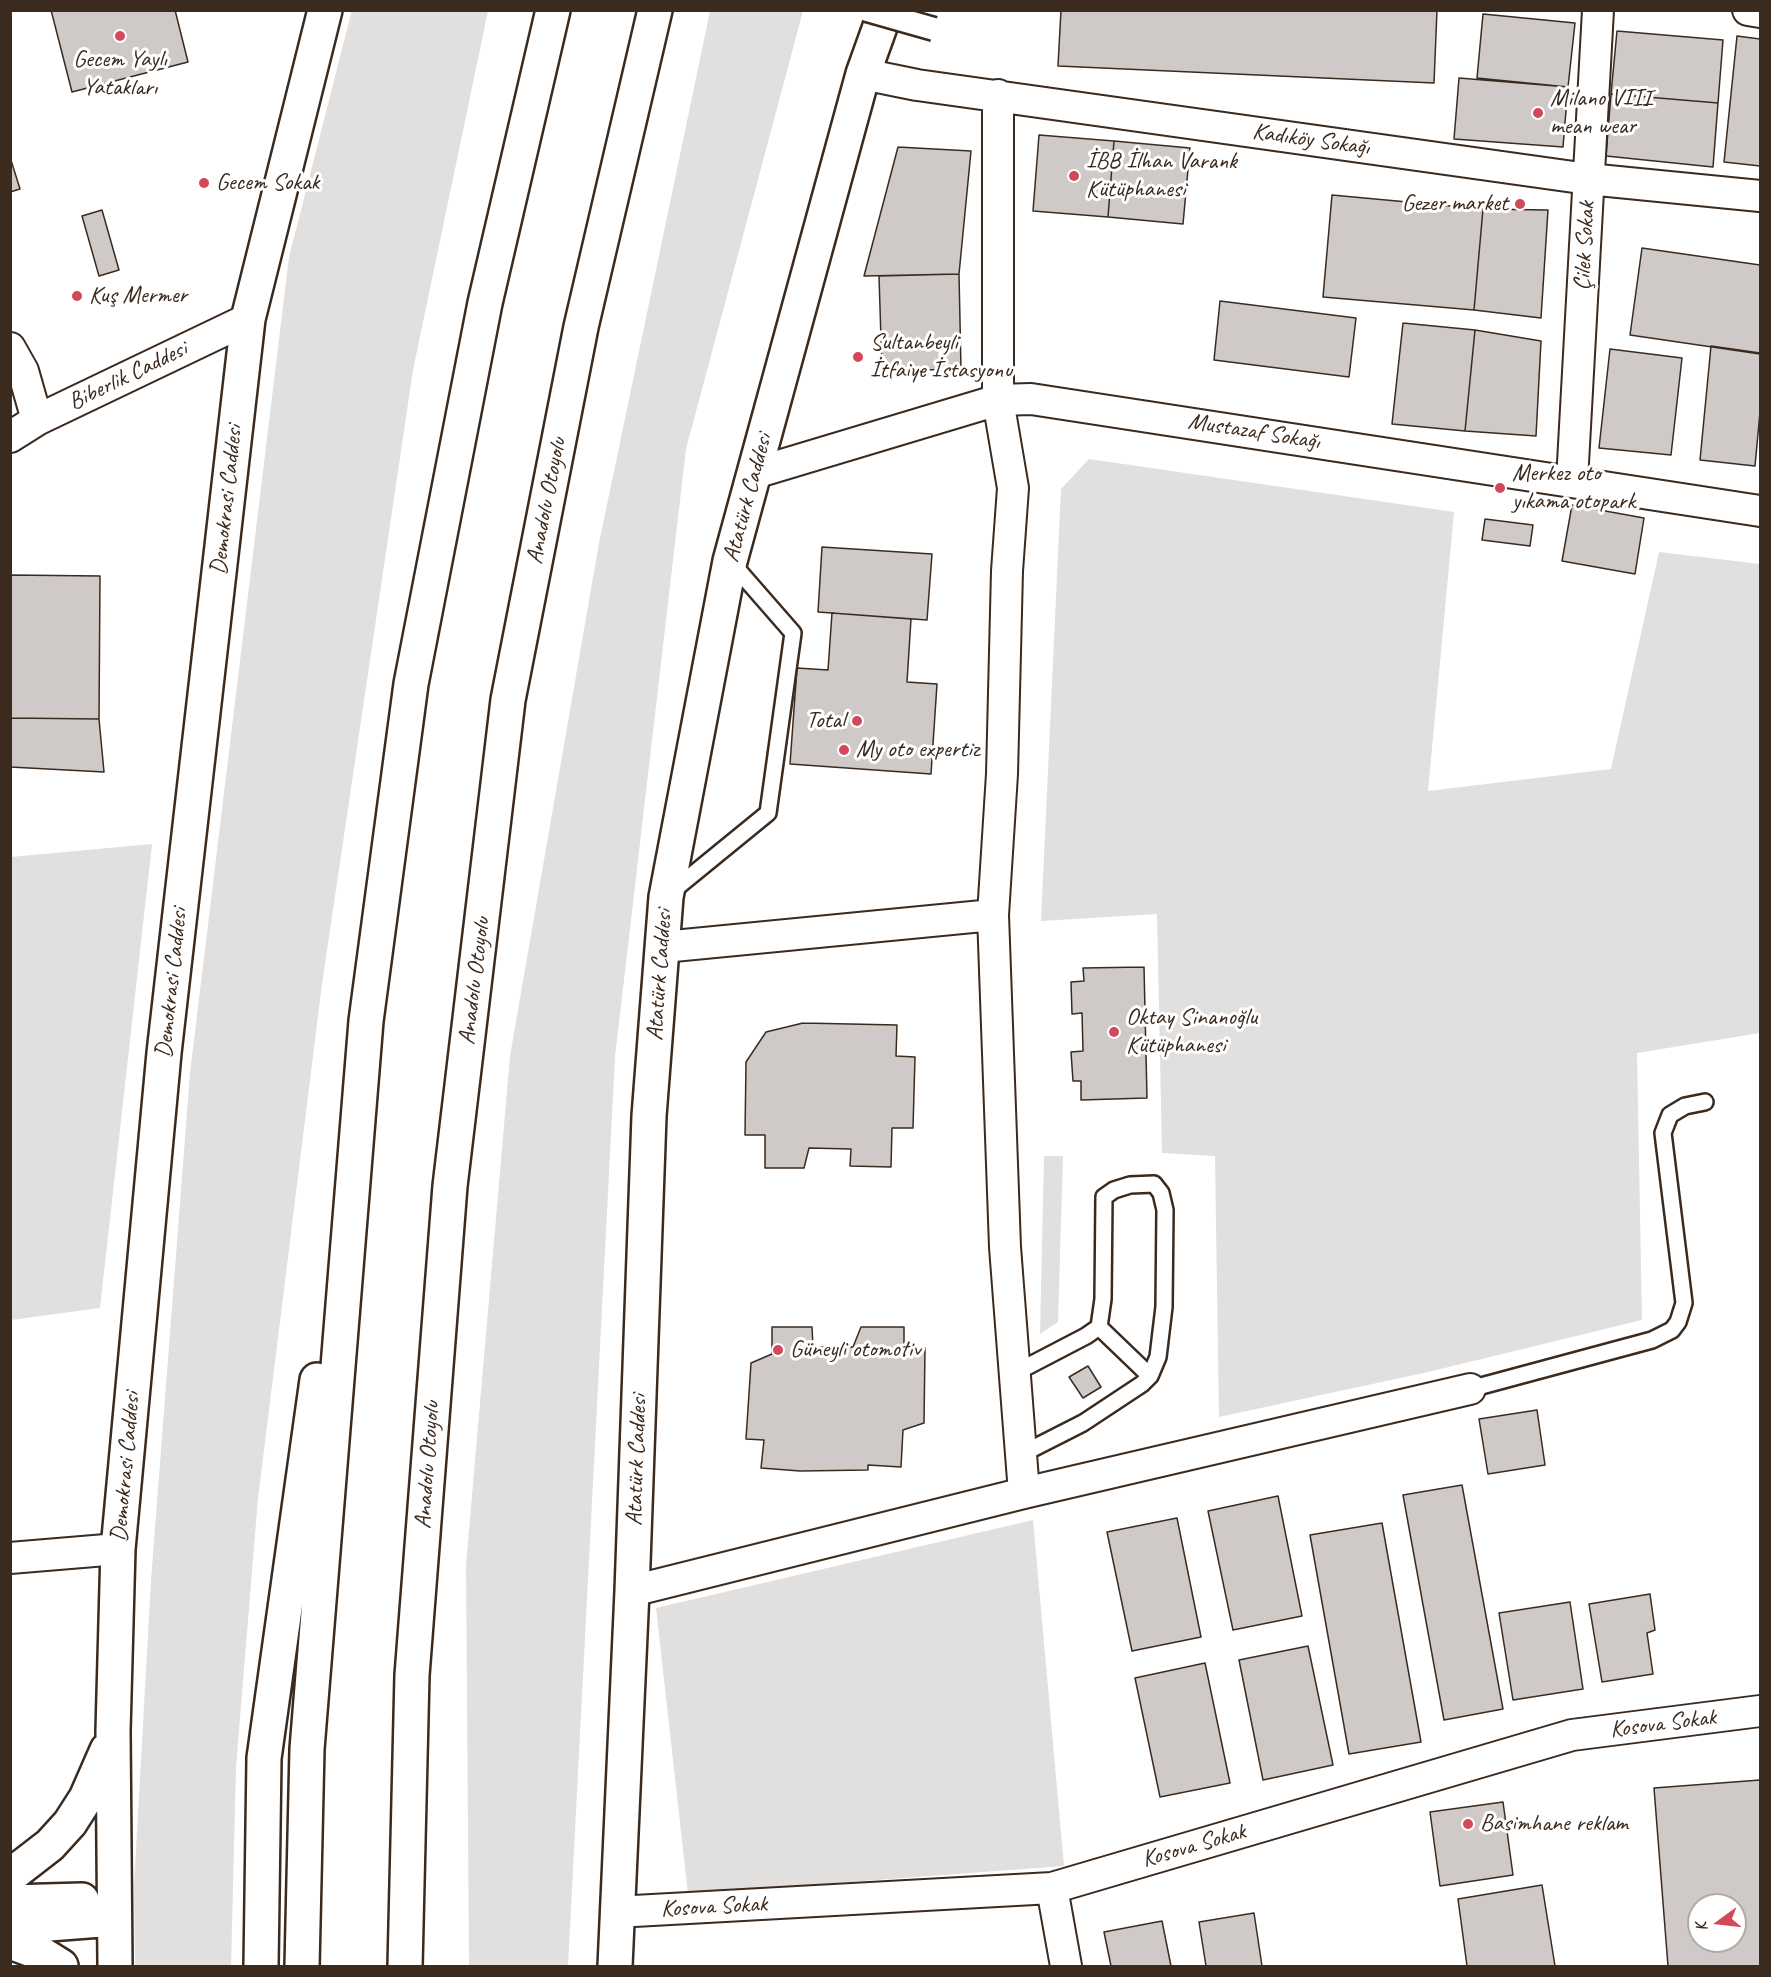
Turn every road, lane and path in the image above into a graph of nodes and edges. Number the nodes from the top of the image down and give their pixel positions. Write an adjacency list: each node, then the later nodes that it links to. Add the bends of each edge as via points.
1 (325, 10): 14 (main road, Demokrasi Caddesi)
2 (553, 10): 26 (main road, via 485,303 411,684)
3 (655, 10): 37 (main road, Anadolu Otoyolu, via 581,327 508,700 450,1186)
4 (867, 10): 9 (street, bridge)
5 (886, 10): 10 (main road, Atatürk Caddesi)
6 (1598, 10): 12 (street, Çilek Sokak)
7 (1748, 10): 8 (street)
8 (1761, 12)
9 (934, 29)
10 (863, 74): 11 (street, Kadıköy Sokağı); 19 (main road, Atatürk Caddesi)
11 (998, 95): 12 (street, Kadıköy Sokağı); 16 (street)
12 (1588, 179): 13 (street, Kadıköy Sokağı); 20 (street, Çilek Sokak)
13 (1761, 196)
14 (248, 319): 17 (street, Biberlik Caddesi); 34 (main road, Demokrasi Caddesi, via 164,1053)
15 (10, 348): 17 (street, via 23,371)
16 (998, 400): 19 (street, Mustazaf Sokağı); 20 (street, Mustazaf Sokağı, via 1031,399); 24 (street, via 1013,488)
17 (38, 420): 18 (street, Biberlik Caddesi)
18 (10, 437)
19 (755, 473): 22 (main road, Atatürk Caddesi)
20 (1572, 481): 21 (street, Mustazaf Sokağı)
21 (1761, 511)
22 (730, 561): 23 (main road, Atatürk Caddesi); 23 (lane, via 793,633 768,813)
23 (666, 897): 25 (main road, Atatürk Caddesi)
24 (993, 915): 25 (street); 29 (street)
25 (663, 947): 36 (main road, Atatürk Caddesi, via 649,1116)
26 (366, 1021): 49 (main road, via 264,1758); 50 (main road, via 307,1749)
27 (1705, 1102): 31 (lane, via 1670,1115 1663,1133 1684,1303 1672,1330 1652,1340)
28 (1099, 1326): 29 (lane); 30 (lane); 30 (lane, via 1104,1197 1130,1185 1154,1184 1165,1210 1164,1307 1158,1357)
29 (1013, 1374): 32 (street)
30 (1150, 1376): 32 (lane, via 1083,1423)
31 (1470, 1389): 33 (street)
32 (1020, 1455): 33 (street)
33 (1024, 1493): 36 (street)
34 (118, 1549): 35 (street); 39 (main road, Demokrasi Caddesi)
35 (10, 1558)
36 (632, 1591): 44 (main road, Atatürk Caddesi)
37 (412, 1675): 51 (main road, Anadolu Otoyolu); 52 (main road)
38 (1761, 1711): 41 (street, Kosova Sokak, via 1572,1735)
39 (113, 1731): 40 (main road, via 100,1771 70,1822 50,1845); 43 (main road, Demokrasi Caddesi)
40 (10, 1876)
41 (1052, 1888): 44 (street, Kosova Sokak); 54 (street)
42 (10, 1902): 43 (main road)
43 (114, 1909): 45 (main road); 48 (main road, Demokrasi Caddesi)
44 (616, 1912): 53 (main road, Atatürk Caddesi)
45 (10, 1927)
46 (10, 1942): 47 (main road)
47 (61, 1966)
48 (115, 1966)
49 (261, 1966)
50 (302, 1966)
51 (405, 1966)
52 (428, 1966)
53 (615, 1966)
54 (1066, 1966)

